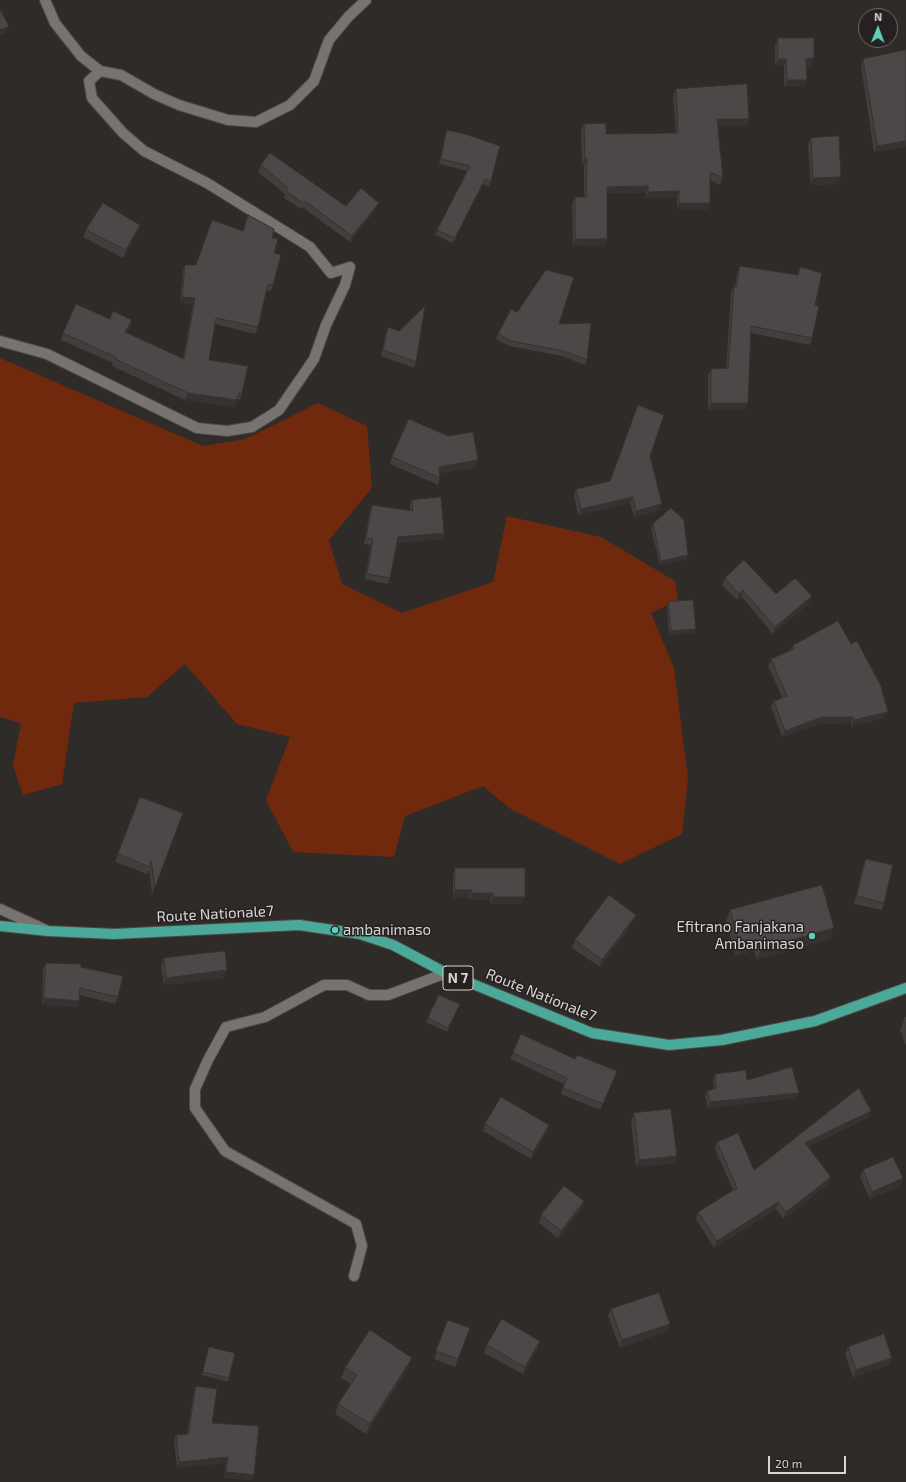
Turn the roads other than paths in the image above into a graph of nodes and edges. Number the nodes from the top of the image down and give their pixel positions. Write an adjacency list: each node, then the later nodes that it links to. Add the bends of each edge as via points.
1 (45, 0): 3 (street, via 55,23 81,56)
2 (366, 0): 3 (street, via 330,40 314,81 290,105 256,122 228,120 180,105 121,75)
3 (100, 71): 4 (street, via 89,81 92,98 123,133 144,151 207,183 310,247 331,273 350,267 345,285 326,325 314,359 279,410 252,426 227,431 196,428 47,354)
4 (0, 341)
5 (0, 909): 7 (street)
6 (0, 926): 7 (main road, Route Nationale7 / N 7)
7 (48, 931): 8 (main road, Route Nationale7 / N 7, via 114,934 300,925 360,934 393,945)
8 (446, 973): 9 (main road, Route Nationale7 / N 7, via 592,1033 669,1045 722,1040 815,1021); 10 (street, via 388,995 369,995 346,985 324,985 266,1017 226,1027 196,1089 195,1108 225,1151 356,1224 362,1246)
9 (906, 988)
10 (354, 1276)

